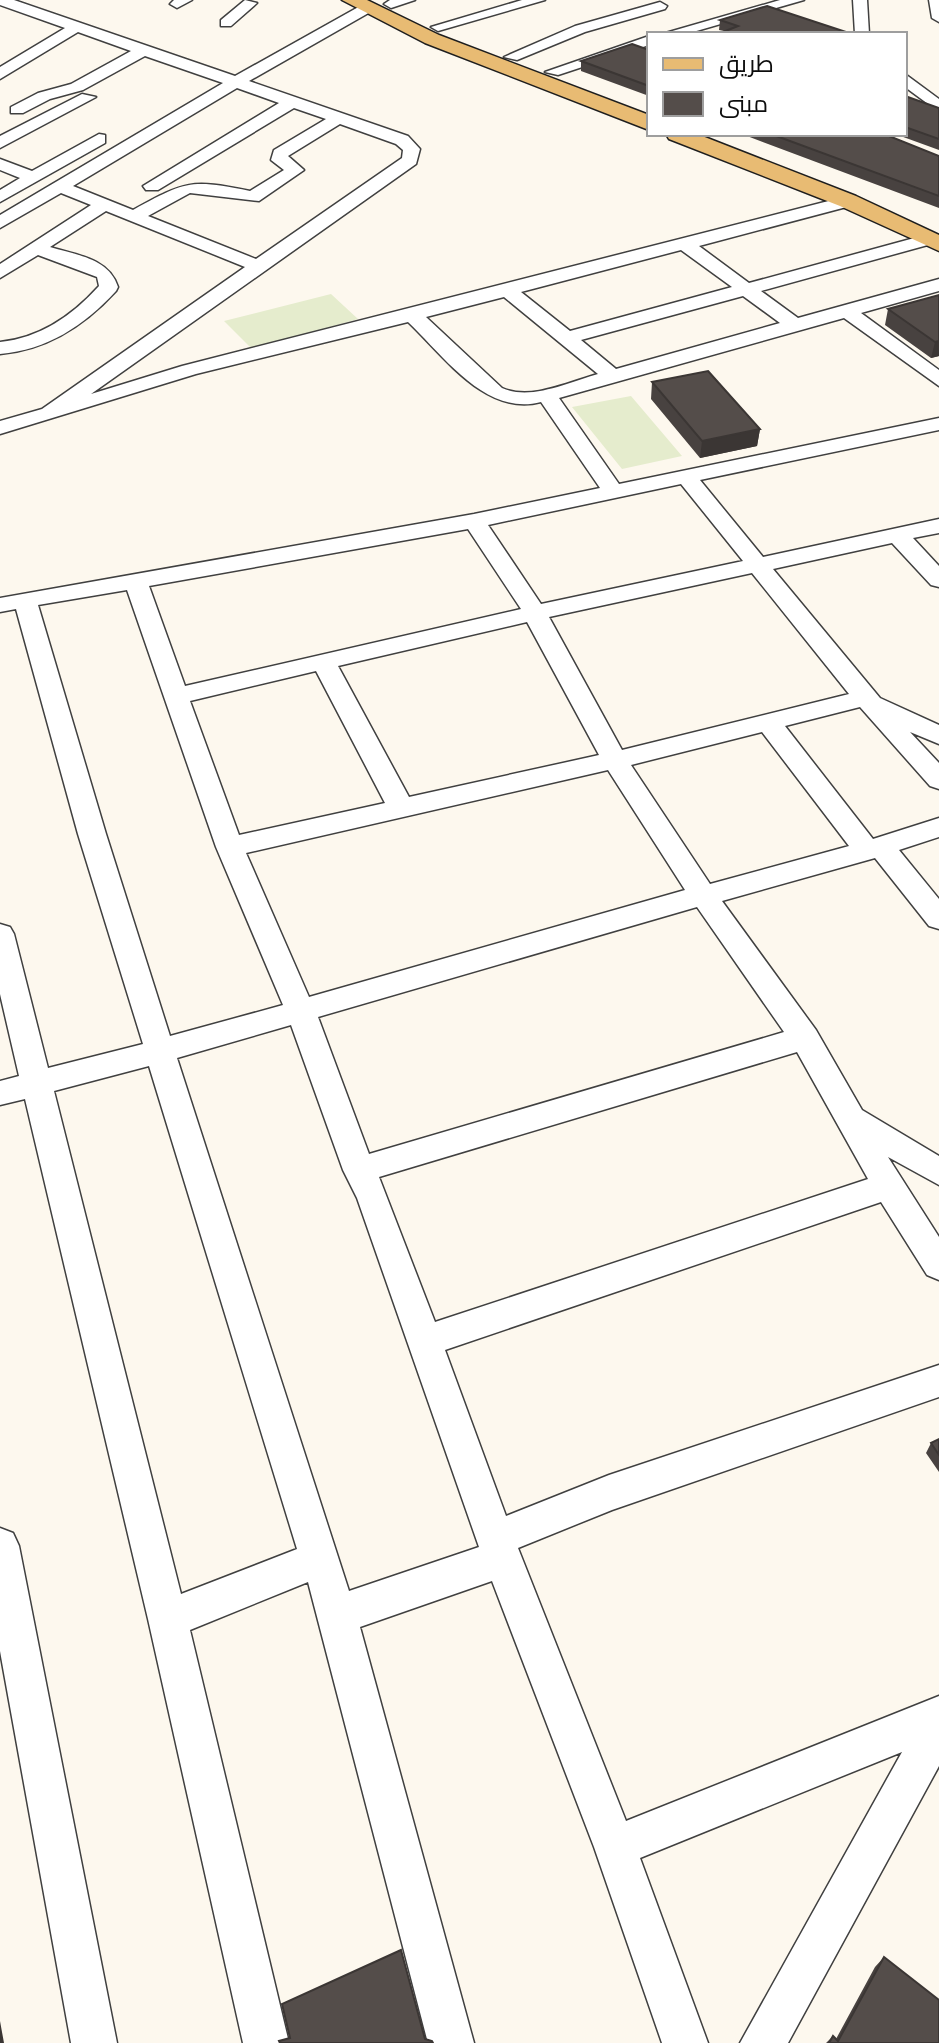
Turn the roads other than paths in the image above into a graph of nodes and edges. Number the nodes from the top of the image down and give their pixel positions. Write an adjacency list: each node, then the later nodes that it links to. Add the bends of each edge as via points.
1 (0, 0): 11 (street)
2 (538, 0): 17 (street)
3 (797, 0): 10 (street)
4 (860, 0): 21 (street)
5 (936, 0): 13 (street)
6 (380, 2): 17 (main road); 31 (street); 40 (main road, via 432,39)
7 (251, 3): 14 (street)
8 (654, 3): 16 (street); 26 (street)
9 (61, 4): 11 (street)
10 (766, 7): 12 (street); 16 (street)
11 (39, 13): 15 (street)
12 (793, 16)
13 (939, 18)
14 (226, 23)
15 (78, 26): 24 (street); 28 (street)
16 (697, 26): 19 (street); 20 (street)
17 (438, 27): 26 (main road)
18 (295, 28): 29 (street)
19 (676, 32)
20 (714, 32)
21 (862, 32)
22 (647, 41): 23 (street)
23 (628, 46): 25 (street); 27 (street)
24 (144, 50): 29 (street); 38 (street, via 77,87)
25 (647, 53)
26 (512, 57): 27 (main road)
27 (553, 72): 36 (main road)
28 (0, 74)
29 (215, 74): 31 (street); 35 (street)
30 (907, 81): 37 (street)
31 (238, 82): 34 (street); 47 (street)
32 (97, 92): 44 (street)
33 (907, 99): 37 (street)
34 (290, 103): 39 (street, via 309,116); 50 (street)
35 (162, 104)
36 (647, 107)
37 (939, 107)
38 (14, 109)
39 (337, 119): 51 (street, via 280,154 279,160 296,170 257,195 192,187); 56 (street, via 402,140 413,155)
40 (647, 122)
41 (108, 134): 46 (street)
42 (682, 136): 49 (main road)
43 (724, 136): 53 (main road, via 833,177)
44 (0, 143)
45 (0, 164): 46 (street)
46 (35, 178): 48 (street)
47 (61, 187): 50 (street); 52 (street)
48 (0, 197)
49 (848, 201): 53 (main road); 54 (street)
50 (111, 205): 51 (street); 55 (street)
51 (136, 215): 56 (street)
52 (0, 223)
53 (936, 236): 59 (street)
54 (682, 242): 59 (street); 60 (street)
55 (36, 249): 57 (street); 65 (street, via 89,265 105,274 109,287 95,304 34,343)
56 (258, 266): 69 (street)
57 (0, 272)
58 (939, 285): 61 (street)
59 (744, 288): 63 (street); 64 (street)
60 (507, 290): 62 (street); 64 (street)
61 (847, 311): 63 (street); 67 (street)
62 (412, 315): 68 (street, via 495,392 510,399); 69 (street, via 189,370)
63 (796, 326): 66 (street)
64 (568, 338): 66 (street)
65 (0, 348)
66 (614, 377): 68 (street)
67 (939, 380)
68 (548, 397): 73 (street)
69 (43, 417): 71 (street)
70 (939, 424): 72 (street)
71 (0, 428)
72 (686, 477): 73 (street); 77 (street)
73 (613, 491): 74 (street)
74 (474, 521): 78 (street); 81 (street)
75 (939, 526): 76 (street)
76 (897, 535): 77 (street); 79 (street)
77 (758, 566): 81 (street); 84 (street)
78 (135, 580): 80 (street); 83 (street)
79 (939, 580)
80 (13, 603): 98 (street)
81 (535, 613): 82 (street); 87 (street)
82 (324, 663): 83 (street); 89 (street)
83 (176, 696): 91 (street)
84 (866, 698): 85 (street); 86 (street); 88 (street)
85 (767, 721): 87 (street); 92 (street)
86 (939, 736)
87 (615, 760): 89 (street); 93 (street)
88 (939, 780)
89 (400, 806): 91 (street)
90 (939, 827): 92 (street)
91 (230, 847): 96 (street)
92 (875, 849): 93 (street); 94 (street)
93 (702, 894): 96 (street); 97 (street)
94 (939, 919)
95 (0, 934): 99 (street)
96 (300, 1010): 98 (street); 102 (street)
97 (805, 1038): 101 (street); 102 (street)
98 (159, 1052): 99 (street); 110 (street, via 222,1239)
99 (37, 1084): 100 (street); 112 (street)
100 (0, 1093)
101 (854, 1120): 103 (street); 104 (street)
102 (359, 1170): 106 (street)
103 (939, 1172)
104 (888, 1186): 105 (street); 106 (street)
105 (939, 1265)
106 (426, 1341): 109 (street)
107 (939, 1381): 109 (street, via 609,1493)
108 (0, 1546): 116 (street)
109 (499, 1548): 111 (street); 115 (street)
110 (317, 1560): 111 (street); 112 (street)
111 (337, 1615): 118 (street)
112 (168, 1619): 117 (street)
113 (939, 1716): 115 (street)
114 (939, 1725): 120 (street)
115 (615, 1847): 119 (street)
116 (94, 2043)
117 (266, 2043)
118 (451, 2043)
119 (685, 2043)
120 (763, 2043)

